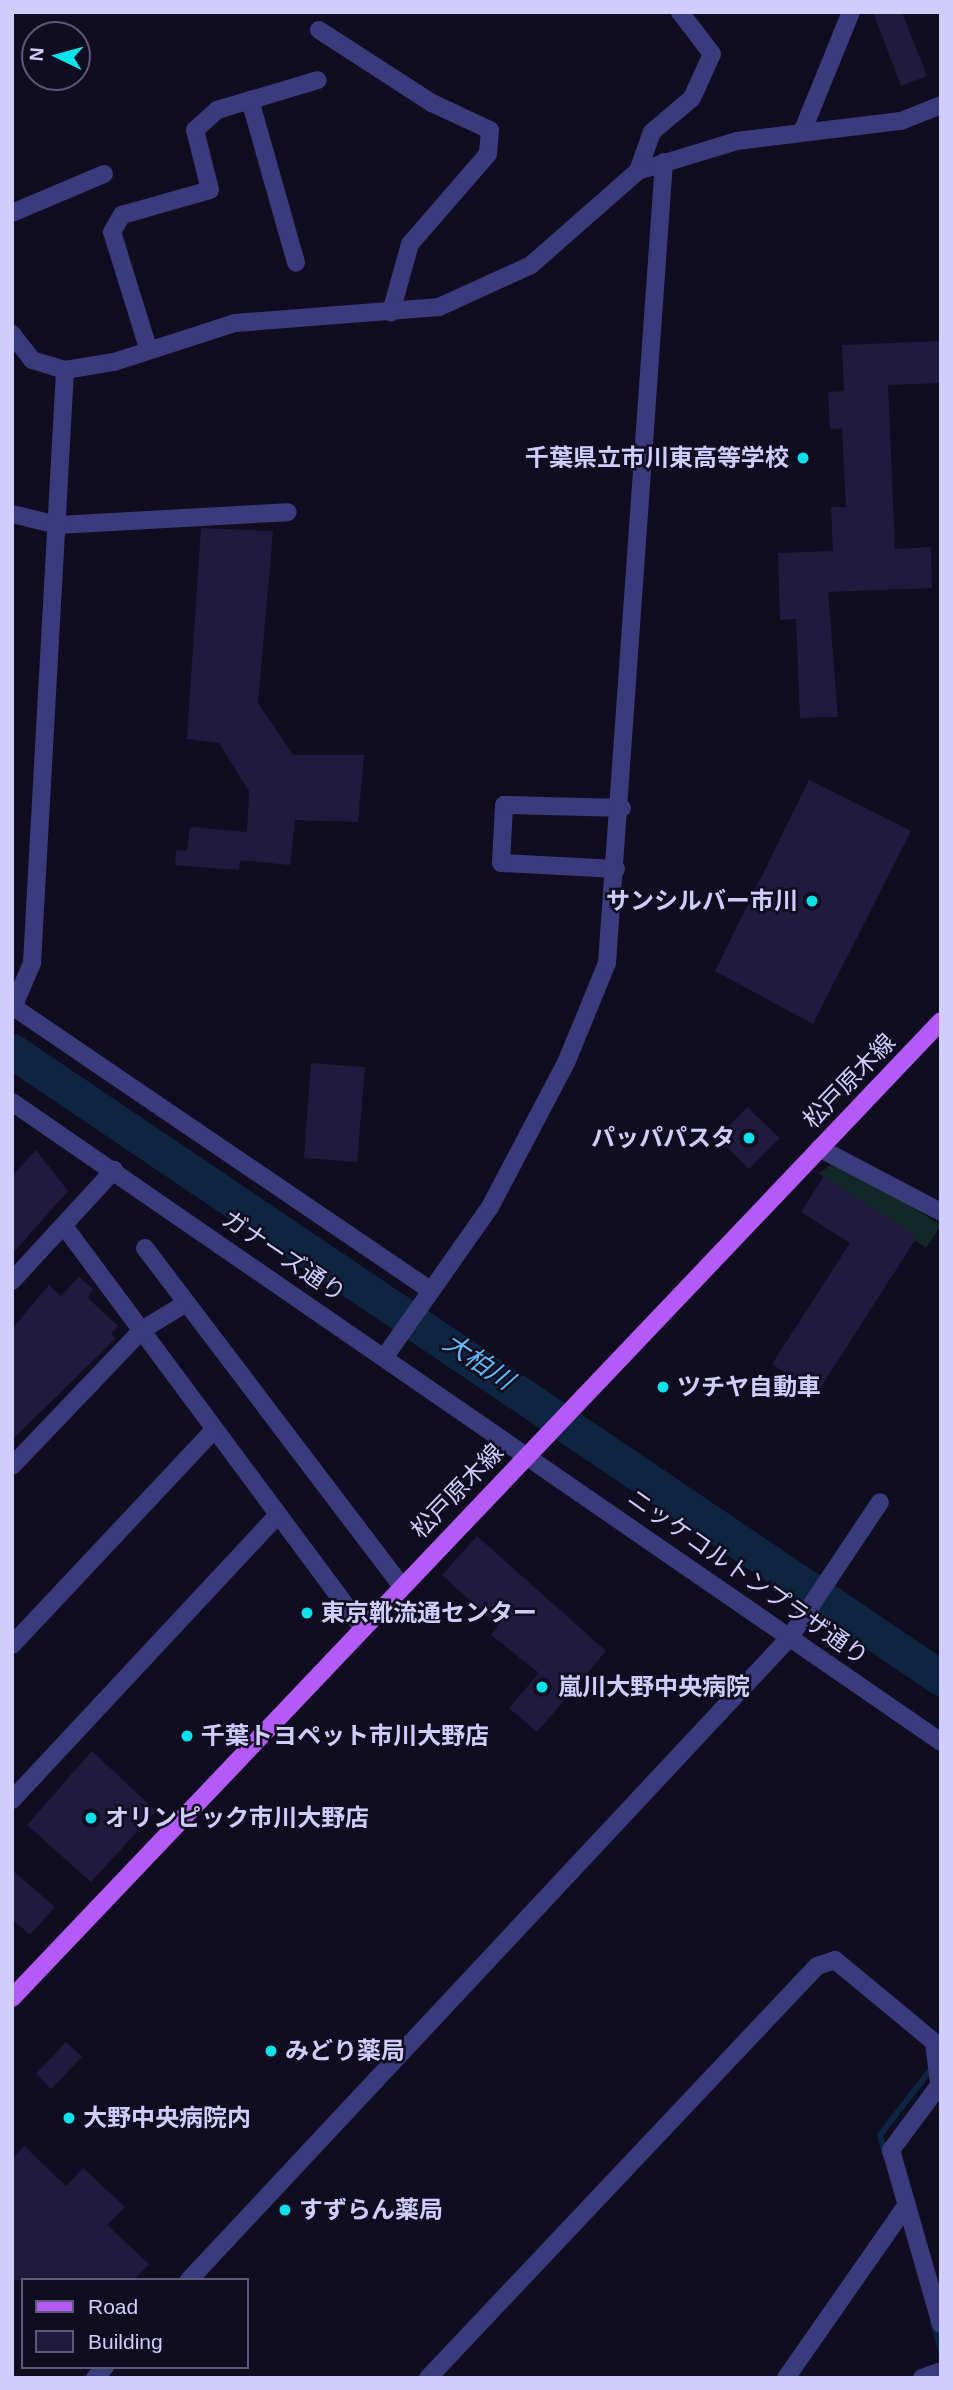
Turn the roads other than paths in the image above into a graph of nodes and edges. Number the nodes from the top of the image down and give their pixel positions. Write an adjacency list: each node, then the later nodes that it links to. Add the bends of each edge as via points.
1 (680, 12): 9 (street, via 712,54 692,98 652,132)
2 (851, 12): 7 (street)
3 (319, 30): 13 (street, via 432,103 490,130 488,154 410,244)
4 (318, 80): 5 (street)
5 (250, 100): 12 (street); 15 (street, via 217,110 195,130 210,190 122,215 112,232)
6 (941, 105): 7 (street, via 901,121)
7 (803, 130): 8 (street)
8 (664, 162): 9 (street); 20 (street)
9 (638, 172): 13 (street, via 531,265 447,304)
10 (104, 174): 11 (street)
11 (12, 213)
12 (296, 263)
13 (391, 312): 15 (street, via 235,324)
14 (12, 334): 16 (street, via 32,360)
15 (148, 348): 16 (street)
16 (65, 370): 19 (street)
17 (288, 512): 19 (street)
18 (12, 514): 19 (street)
19 (58, 525): 22 (street, via 32,963)
20 (622, 808): 21 (street); 21 (street, via 504,805 501,863)
21 (616, 869): 31 (street, via 607,963 590,1010 490,1207)
22 (13, 1008): 31 (street)
23 (941, 1021): 25 (main road, 松戸原木線)
24 (12, 1102): 26 (street, ガナーズ通り)
25 (820, 1147): 27 (street); 36 (main road, 松戸原木線)
26 (114, 1170): 28 (street); 34 (street, ガナーズ通り)
27 (941, 1212)
28 (64, 1226): 30 (street); 33 (street)
29 (145, 1248): 32 (street)
30 (12, 1281)
31 (430, 1290): 34 (street)
32 (186, 1303): 33 (street); 40 (street)
33 (142, 1330): 35 (street); 37 (street)
34 (386, 1355): 36 (street, ガナーズ通り)
35 (214, 1430): 39 (street); 43 (street)
36 (527, 1452): 40 (main road, 松戸原木線); 42 (street, ニッケコルトンプラザ通り)
37 (12, 1465)
38 (880, 1502): 42 (street)
39 (276, 1517): 41 (street); 45 (street)
40 (401, 1585): 41 (main road, 松戸原木線)
41 (361, 1626): 46 (main road, 松戸原木線)
42 (790, 1637): 44 (street, ニッケコルトンプラザ通り); 49 (street)
43 (12, 1645)
44 (941, 1742)
45 (12, 1800)
46 (12, 1998)
47 (940, 2083): 48 (street, via 891,2150); 52 (street, via 934,2042 835,1959 817,1966)
48 (906, 2206): 50 (street); 53 (street)
49 (191, 2278)
50 (941, 2324)
51 (941, 2371): 54 (street)
52 (428, 2378)
53 (786, 2378)
54 (922, 2378)

